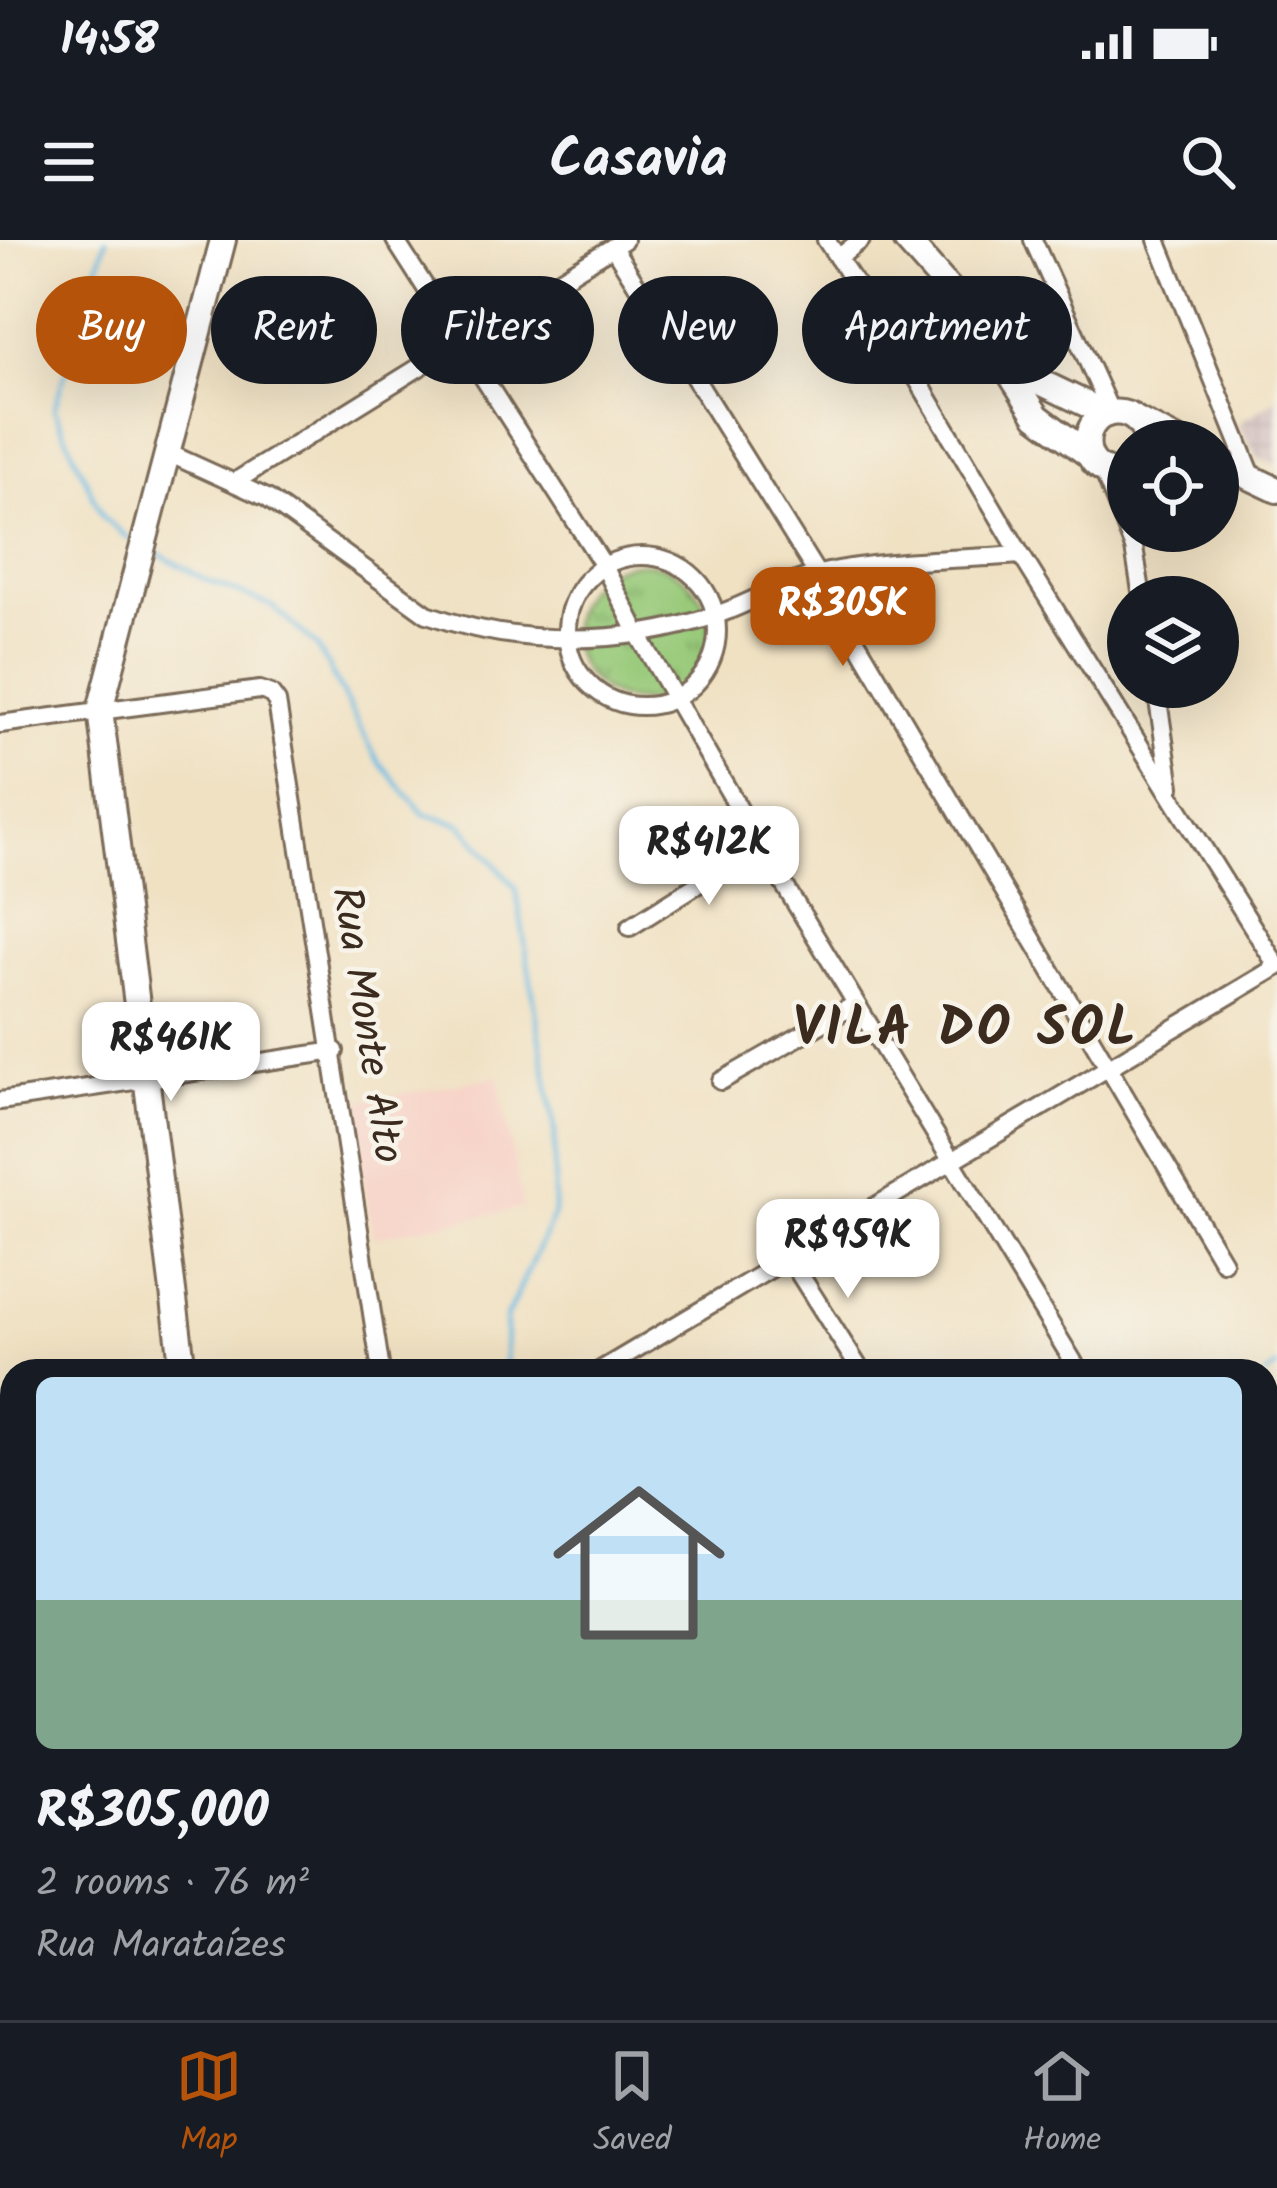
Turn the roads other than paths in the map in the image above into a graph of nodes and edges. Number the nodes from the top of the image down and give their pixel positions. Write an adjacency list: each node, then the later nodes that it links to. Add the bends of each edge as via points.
1 (223, 240): 22 (street)
2 (395, 240): 10 (street)
3 (826, 240): 9 (street)
4 (861, 240): 9 (street)
5 (906, 240): 12 (street)
6 (1033, 240): 13 (street)
7 (1157, 240): 25 (street)
8 (619, 244): 11 (street); 30 (street)
9 (838, 257): 28 (street)
10 (418, 276)
11 (566, 276)
12 (938, 276)
13 (1048, 276)
14 (1072, 329): 21 (street)
15 (401, 377): 26 (street)
16 (488, 384): 29 (street)
17 (1022, 384): 23 (street, via 1036,416)
18 (1033, 384): 20 (street)
19 (1108, 420): 23 (street, via 1099,419 1088,435)
20 (1120, 420)
21 (1124, 420)
22 (166, 452): 26 (street); 36 (street)
23 (1106, 465)
24 (1239, 472): 25 (street)
25 (1253, 478): 27 (street)
26 (236, 481): 33 (street, via 427,614)
27 (1277, 490)
28 (1021, 555): 30 (street); 38 (street)
29 (604, 566): 31 (street, via 626,557 672,561 692,574); 32 (street); 33 (street, via 574,597)
30 (817, 574): 31 (street); 44 (street)
31 (716, 615): 32 (street); 34 (street, via 710,663)
32 (639, 636): 33 (street); 34 (street)
33 (567, 639): 34 (street, via 586,683 606,698 641,706)
34 (676, 698): 39 (street)
35 (1159, 708): 38 (street)
36 (100, 710): 37 (street); 43 (street, Rua Monte Alto, via 260,690 277,701); 45 (street)
37 (0, 724)
38 (1173, 796): 41 (street)
39 (760, 845): 40 (street); 42 (street)
40 (630, 926)
41 (1277, 966): 44 (street)
42 (856, 1004): 46 (street); 48 (street)
43 (334, 1051): 45 (street); 52 (street, Rua Monte Alto)
44 (1110, 1068): 48 (street); 50 (street)
45 (149, 1081): 47 (street); 51 (street)
46 (722, 1081)
47 (0, 1100)
48 (950, 1163): 49 (street); 55 (street)
49 (790, 1259): 53 (street); 54 (street)
50 (1223, 1262)
51 (182, 1359)
52 (379, 1359)
53 (619, 1359)
54 (853, 1359)
55 (1072, 1359)

